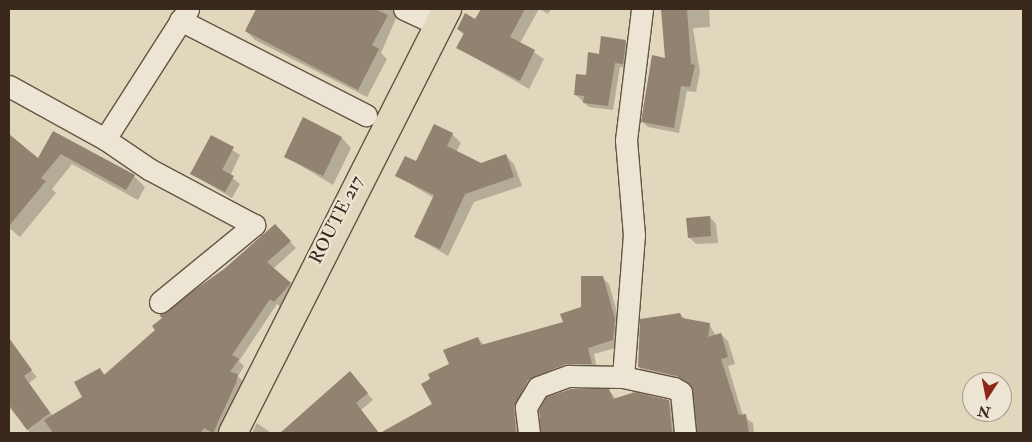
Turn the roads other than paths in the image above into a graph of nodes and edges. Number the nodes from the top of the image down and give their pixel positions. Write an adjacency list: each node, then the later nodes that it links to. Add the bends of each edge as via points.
1 (404, 9): 4 (street)
2 (642, 9): 9 (street, via 626,140 634,235)
3 (184, 14): 6 (street); 7 (street)
4 (443, 17): 10 (main road, ROUTE 217)
5 (9, 86): 7 (street)
6 (366, 115)
7 (105, 139): 8 (street, via 149,169 254,225)
8 (160, 302)
9 (623, 377): 11 (street, via 569,376 538,387 526,406); 12 (street, via 681,392)
10 (233, 433)
11 (529, 433)
12 (685, 433)

